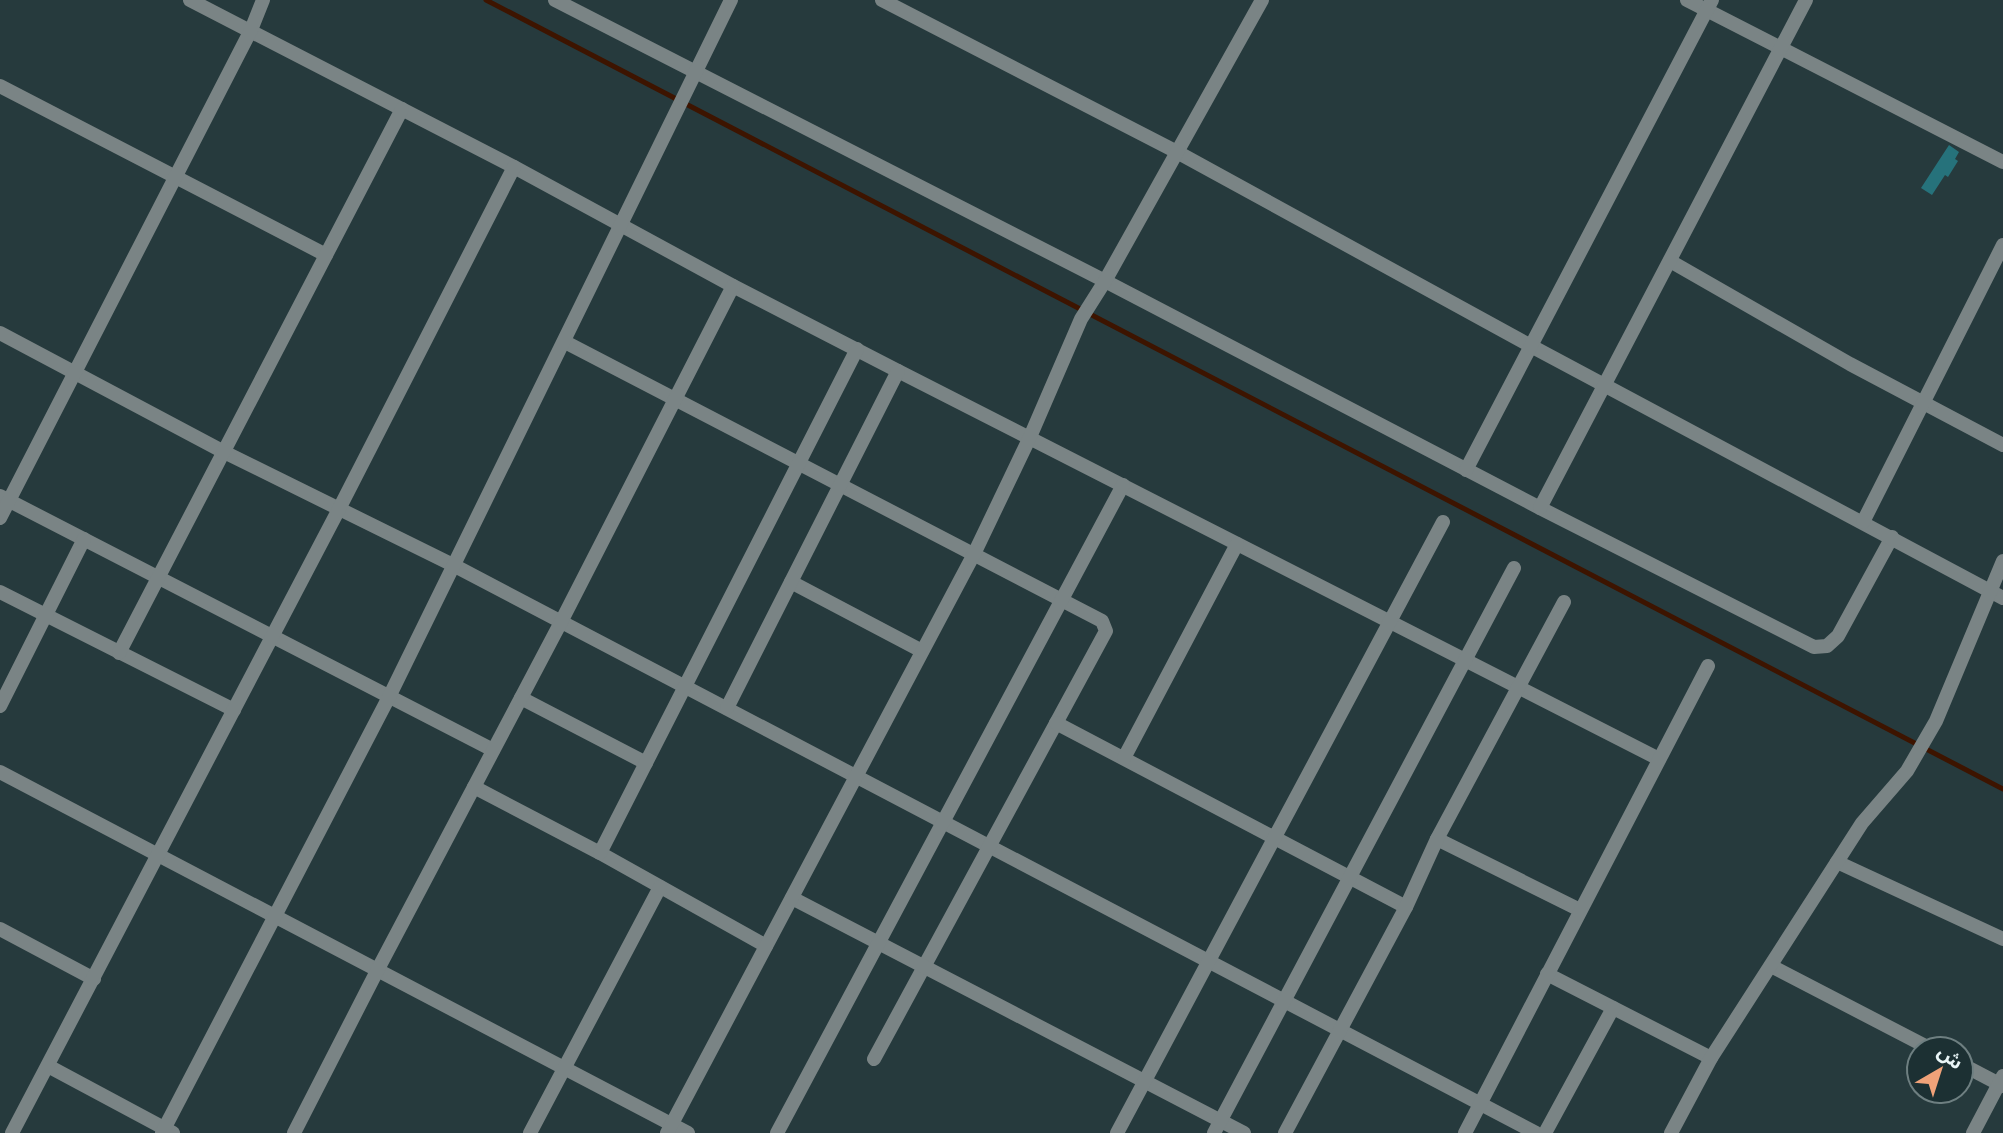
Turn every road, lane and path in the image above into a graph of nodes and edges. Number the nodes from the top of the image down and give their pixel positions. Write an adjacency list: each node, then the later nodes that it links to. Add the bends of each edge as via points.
1 (190, 0): 10 (street)
2 (263, 0): 10 (street)
3 (555, 0): 12 (street)
4 (731, 0): 12 (street)
5 (882, 0): 15 (street)
6 (1262, 0): 15 (street)
7 (1688, 0): 9 (street)
8 (1806, 0): 11 (street)
9 (1709, 5): 11 (street); 27 (street)
10 (251, 30): 14 (street); 18 (street)
11 (1781, 49): 16 (street); 22 (street)
12 (695, 72): 19 (street); 23 (street)
13 (0, 86): 18 (street)
14 (402, 109): 17 (street); 21 (street)
15 (1177, 152): 23 (street); 27 (street)
16 (2003, 162)
17 (514, 167): 19 (street); 43 (street)
18 (176, 176): 21 (street); 30 (street)
19 (621, 225): 24 (street); 26 (street)
20 (2003, 245): 33 (street)
21 (326, 255): 36 (street)
22 (1670, 261): 31 (street); 33 (street)
23 (1105, 281): 34 (street, via 1075,331); 38 (street)
24 (733, 286): 28 (street); 32 (street)
25 (0, 333): 30 (street)
26 (565, 342): 32 (street); 52 (street)
27 (1531, 346): 31 (street); 38 (street)
28 (857, 349): 29 (street); 37 (street)
29 (898, 371): 34 (street); 39 (street)
30 (75, 373): 36 (street); 41 (street)
31 (1605, 385): 42 (street); 46 (street)
32 (675, 399): 37 (street); 62 (street)
33 (1923, 404): 35 (street); 46 (street)
34 (1030, 437): 40 (street); 50 (street)
35 (2003, 446)
36 (224, 452): 43 (street); 54 (street)
37 (799, 463): 39 (street); 69 (street)
38 (1466, 470): 42 (street)
39 (841, 484): 50 (street); 55 (street)
40 (1123, 485): 49 (street); 59 (street)
41 (5, 498): 44 (street); 48 (street)
42 (1540, 508): 47 (street, via 1814,647 1827,646 1838,636)
43 (339, 509): 52 (street); 64 (street)
44 (0, 518)
45 (1443, 522): 63 (street)
46 (1863, 522): 47 (street)
47 (1892, 537): 56 (street)
48 (84, 539): 54 (street); 61 (street)
49 (1237, 544): 63 (street); 78 (street)
50 (974, 554): 59 (street); 65 (street)
51 (2003, 561): 56 (street)
52 (454, 566): 62 (street); 71 (street)
53 (1514, 568): 67 (street)
54 (158, 577): 64 (street); 66 (street)
55 (791, 582): 65 (street); 74 (street)
56 (1989, 591): 58 (street); 90 (street, via 1936,721 1907,771 1862,823)
57 (0, 592): 61 (street)
58 (2003, 598)
59 (1062, 600): 76 (street, via 1102,621 1106,631); 84 (street)
60 (1564, 602): 70 (street)
61 (46, 617): 66 (street); 73 (street)
62 (561, 622): 69 (street); 72 (street)
63 (1390, 622): 67 (street); 85 (street)
64 (274, 635): 71 (street); 75 (street)
65 (922, 651): 82 (street)
66 (119, 653): 75 (street)
67 (1465, 660): 70 (street); 91 (street)
68 (1708, 666): 79 (street)
69 (685, 687): 74 (street); 80 (street)
70 (1518, 688): 79 (street); 86 (street)
71 (390, 695): 77 (street); 96 (street)
72 (521, 698): 77 (street); 80 (street)
73 (0, 706)
74 (727, 708): 82 (street)
75 (234, 710): 89 (street)
76 (1056, 723): 78 (street); 87 (street)
77 (493, 750): 83 (street)
78 (1125, 758): 85 (street)
79 (1659, 759): 95 (street)
80 (646, 763): 88 (street)
81 (0, 772): 89 (street)
82 (856, 777): 84 (street); 93 (street)
83 (474, 788): 88 (street); 104 (street)
84 (943, 823): 87 (street); 99 (street)
85 (1275, 837): 91 (street); 101 (street)
86 (1437, 839): 94 (street); 95 (street)
87 (989, 847): 101 (street); 103 (street)
88 (600, 853): 92 (street)
89 (159, 855): 96 (street); 106 (street)
90 (1837, 862): 98 (street); 102 (street)
91 (1350, 877): 94 (street); 107 (street)
92 (660, 887): 100 (street); 114 (street)
93 (792, 898): 99 (street); 100 (street)
94 (1406, 907): 109 (street)
95 (1580, 910): 105 (street)
96 (276, 916): 104 (street); 121 (street)
97 (0, 929): 106 (street)
98 (2003, 939)
99 (878, 943): 103 (street); 126 (street)
100 (766, 946): 120 (street)
101 (1208, 962): 107 (street); 116 (street)
102 (1771, 966): 110 (street); 111 (street)
103 (924, 967): 112 (street); 116 (street)
104 (378, 969): 114 (street); 123 (street)
105 (1547, 974): 108 (street); 118 (street)
106 (94, 979): 113 (street)
107 (1283, 1002): 109 (street); 119 (street)
108 (1613, 1008): 111 (street); 132 (street)
109 (1339, 1031): 118 (street); 129 (street)
110 (1905, 1036)
111 (1711, 1058): 133 (street)
112 (874, 1059)
113 (48, 1066): 121 (street); 122 (street)
114 (565, 1067): 120 (street); 124 (street)
115 (1975, 1070): 117 (street)
116 (1144, 1082): 119 (street); 127 (street)
117 (2002, 1082): 134 (street)
118 (1479, 1105): 130 (street); 131 (street)
119 (1217, 1127): 128 (street)
120 (670, 1129): 125 (street)
121 (166, 1132)
122 (12, 1133)
123 (294, 1133)
124 (530, 1133)
125 (688, 1133)
126 (777, 1133)
127 (1117, 1133)
128 (1244, 1133)
129 (1285, 1133)
130 (1465, 1133)
131 (1536, 1133)
132 (1545, 1133)
133 (1671, 1133)
134 (1973, 1133)

